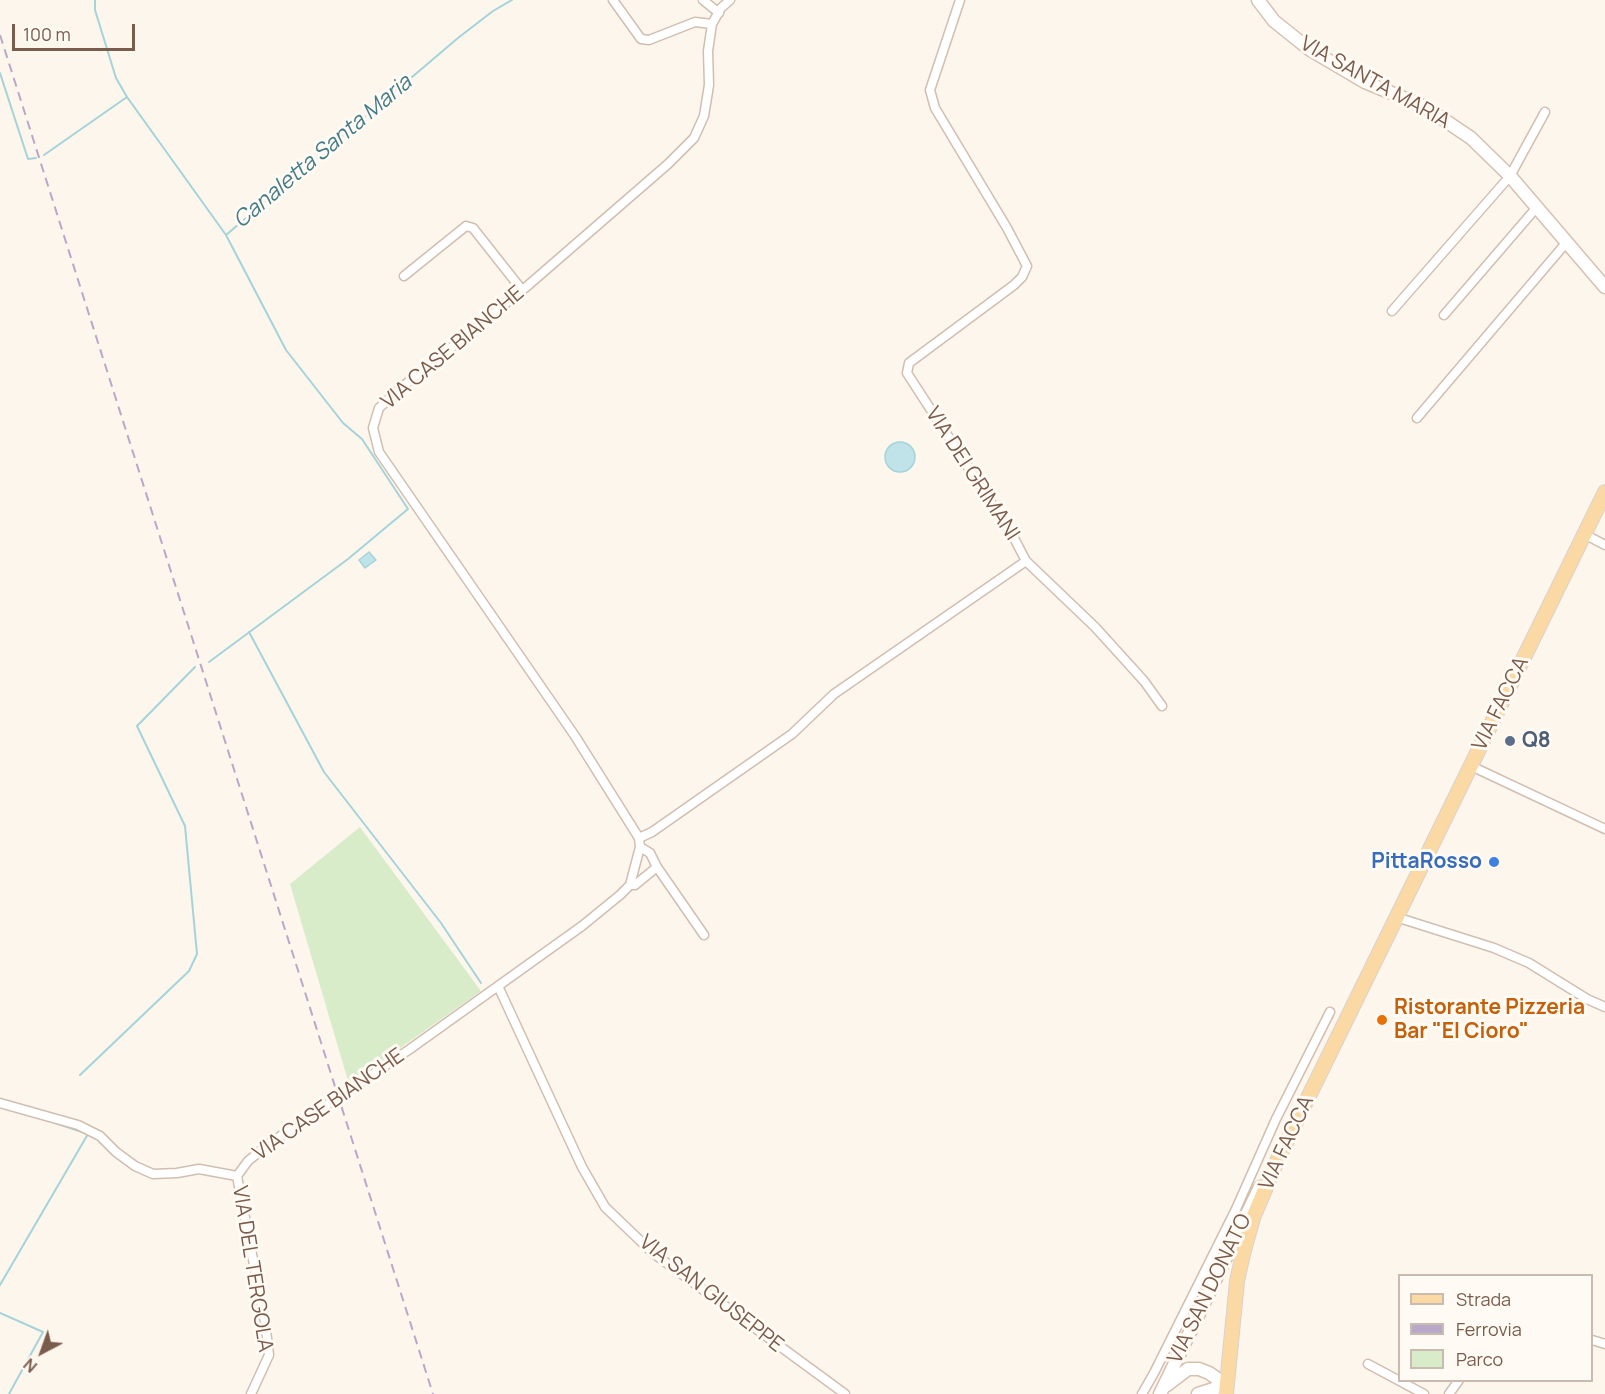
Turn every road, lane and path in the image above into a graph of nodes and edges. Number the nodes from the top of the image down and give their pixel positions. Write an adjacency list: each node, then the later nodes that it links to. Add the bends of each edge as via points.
1 (613, 0): 7 (street, via 640,39 649,40 695,22)
2 (704, 0): 6 (street)
3 (730, 0): 6 (street, VIA CASE BIANCHE)
4 (1258, 0): 9 (main road, VIA SANTA MARIA, via 1274,21 1309,49 1365,82 1425,107 1471,138)
5 (957, 1): 21 (street, VIA DEI GRIMANI, via 930,90 935,108 1027,266 1014,285 909,363 907,373)
6 (719, 13): 7 (street, VIA CASE BIANCHE)
7 (712, 24): 14 (street, VIA CASE BIANCHE, via 709,85 704,116 694,138)
8 (1545, 111): 9 (street)
9 (1510, 176): 10 (main road, VIA SANTA MARIA); 15 (street)
10 (1537, 207): 11 (main road, VIA SANTA MARIA); 16 (street)
11 (1566, 243): 13 (main road, VIA SANTA MARIA); 17 (street)
12 (404, 276): 14 (street, via 466,226 473,228)
13 (1605, 287)
14 (522, 290): 25 (street, VIA CASE BIANCHE, via 379,408 373,428 379,452 575,736)
15 (1392, 311)
16 (1444, 315)
17 (1417, 418)
18 (1605, 492): 19 (main road, VIA FACCA)
19 (1584, 534): 20 (street); 23 (main road, VIA FACCA)
20 (1605, 545)
21 (1026, 561): 22 (street, via 1095,627); 25 (street, VIA DEI GRIMANI, via 834,694 792,734)
22 (1162, 706)
23 (1470, 766): 24 (street); 28 (main road, VIA FACCA)
24 (1605, 829)
25 (639, 842): 26 (street, VIA CASE BIANCHE); 27 (street)
26 (657, 867): 27 (street, VIA CASE BIANCHE); 29 (street, VIA CASE BIANCHE)
27 (630, 885): 30 (street, VIA CASE BIANCHE, via 582,926)
28 (1396, 917): 31 (street, via 1529,963); 34 (main road, VIA FACCA)
29 (704, 935)
30 (498, 986): 35 (street, VIA CASE BIANCHE, via 270,1143); 42 (street, VIA SAN GIUSEPPE, via 582,1167 605,1207 652,1253)
31 (1605, 1007)
32 (1330, 1012): 43 (street)
33 (0, 1103): 35 (street, VIA CASE BIANCHE, via 78,1125 100,1136 135,1166 153,1174 199,1168)
34 (1278, 1159): 39 (main road, VIA FACCA, via 1244,1250); 40 (main road, VIA SAN DONATO, via 1265,1177)
35 (237, 1176): 41 (street, VIA DEL TERGOLA, via 269,1355)
36 (1368, 1364): 37 (street)
37 (1398, 1380)
38 (1402, 1382): 45 (street)
39 (1226, 1389): 40 (main road, VIA SAN DONATO, via 1209,1373 1188,1369); 44 (main road, VIA SAN DONATO)
40 (1160, 1392)
41 (251, 1394)
42 (845, 1394)
43 (1142, 1394)
44 (1197, 1394)
45 (1424, 1394)

